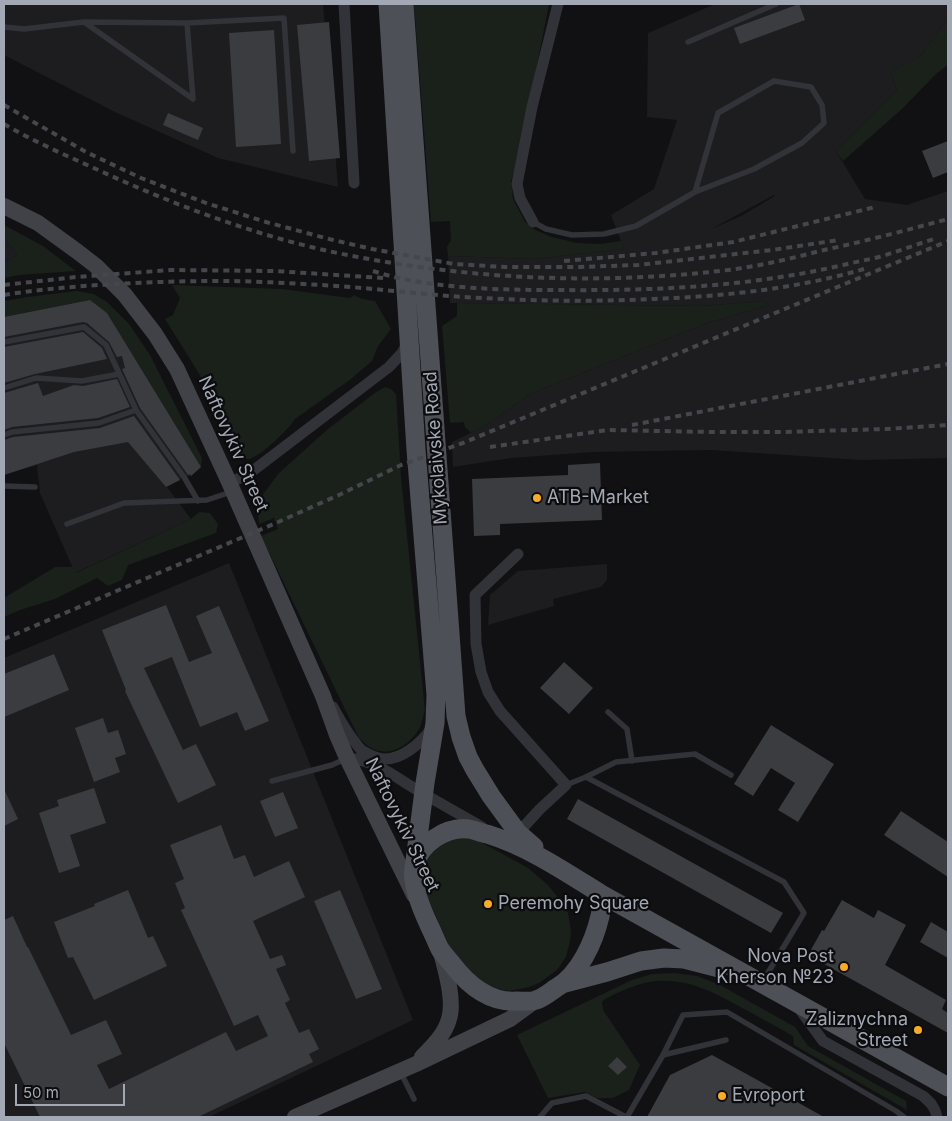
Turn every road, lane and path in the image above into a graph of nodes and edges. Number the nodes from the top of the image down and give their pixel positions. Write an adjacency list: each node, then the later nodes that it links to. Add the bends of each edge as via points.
1 (344, 4): 11 (street)
2 (388, 4): 15 (main road, Mykolaivske Road)
3 (404, 4): 37 (main road, Mykolaivske Road, via 456,716 468,757)
4 (558, 4): 14 (street, via 517,184 520,198)
5 (776, 4): 9 (lane)
6 (84, 22): 7 (lane); 7 (lane, via 193,99); 8 (lane, via 24,29)
7 (187, 23): 10 (lane, via 284,18)
8 (4, 27)
9 (688, 42)
10 (293, 150)
11 (354, 183)
12 (694, 192): 12 (lane, via 754,169 802,143 824,122 822,104 811,86 774,81 718,113); 14 (lane, via 636,226 604,234 572,235 546,229)
13 (4, 206): 22 (street, Naftovykiv Street, via 38,224 78,252 125,295 177,369)
14 (533, 222)
15 (409, 341): 22 (street, via 388,368); 28 (main road, Mykolaivske Road, via 436,695)
16 (4, 342): 17 (lane, via 84,327 106,345)
17 (119, 374): 18 (lane, via 82,381 36,378); 19 (lane)
18 (4, 388)
19 (136, 410): 20 (lane, via 99,423); 24 (lane)
20 (4, 435)
21 (4, 486): 23 (lane)
22 (231, 486): 24 (lane, via 207,500); 29 (street, Naftovykiv Street, via 338,736)
23 (35, 487)
24 (198, 500): 25 (lane, via 124,503)
25 (67, 524)
26 (518, 554): 35 (street, via 475,595 476,644 481,672 500,711)
27 (608, 712): 30 (lane, via 627,729)
28 (435, 723): 29 (street, via 414,747 394,758); 36 (main road, Mykolaivske Road)
29 (354, 754): 31 (street); 31 (street, Naftovykiv Street); 34 (lane, via 332,765); 40 (street, Naftovykiv Street, via 397,861)
30 (632, 761): 32 (lane, via 694,754); 33 (lane, via 616,762)
31 (374, 764): 36 (street, Naftovykiv Street)
32 (731, 775)
33 (586, 777): 35 (lane); 44 (lane, via 784,882 804,913)
34 (272, 781)
35 (566, 785): 37 (street)
36 (423, 794): 37 (street, Naftovykiv Street); 38 (main road, Mykolaivske Road)
37 (512, 837): 38 (main road, via 468,829 448,832 427,845); 39 (main road, Mykolaivske Road)
38 (414, 867): 40 (main road)
39 (601, 894): 42 (main road); 43 (main road, via 594,937 585,957)
40 (422, 910): 41 (main road)
41 (440, 949): 45 (main road, via 477,990 495,999 514,1002); 49 (street, via 451,1002 450,1018 435,1044)
42 (743, 974): 43 (main road, via 684,959 664,958 641,961); 44 (main road)
43 (565, 983): 45 (main road)
44 (762, 984): 46 (main road)
45 (536, 1000): 49 (street, via 510,1019)
46 (794, 1002): 51 (main road); 57 (street, via 823,1041 923,1096 931,1103)
47 (726, 1040): 48 (lane)
48 (663, 1055): 55 (lane); 56 (lane, via 683,1015 726,1012)
49 (416, 1064): 50 (street)
50 (400, 1071): 52 (lane); 53 (street)
51 (948, 1088)
52 (414, 1099)
53 (295, 1117)
54 (540, 1117): 55 (lane, via 552,1103 586,1096)
55 (626, 1117)
56 (904, 1117)
57 (937, 1117)

